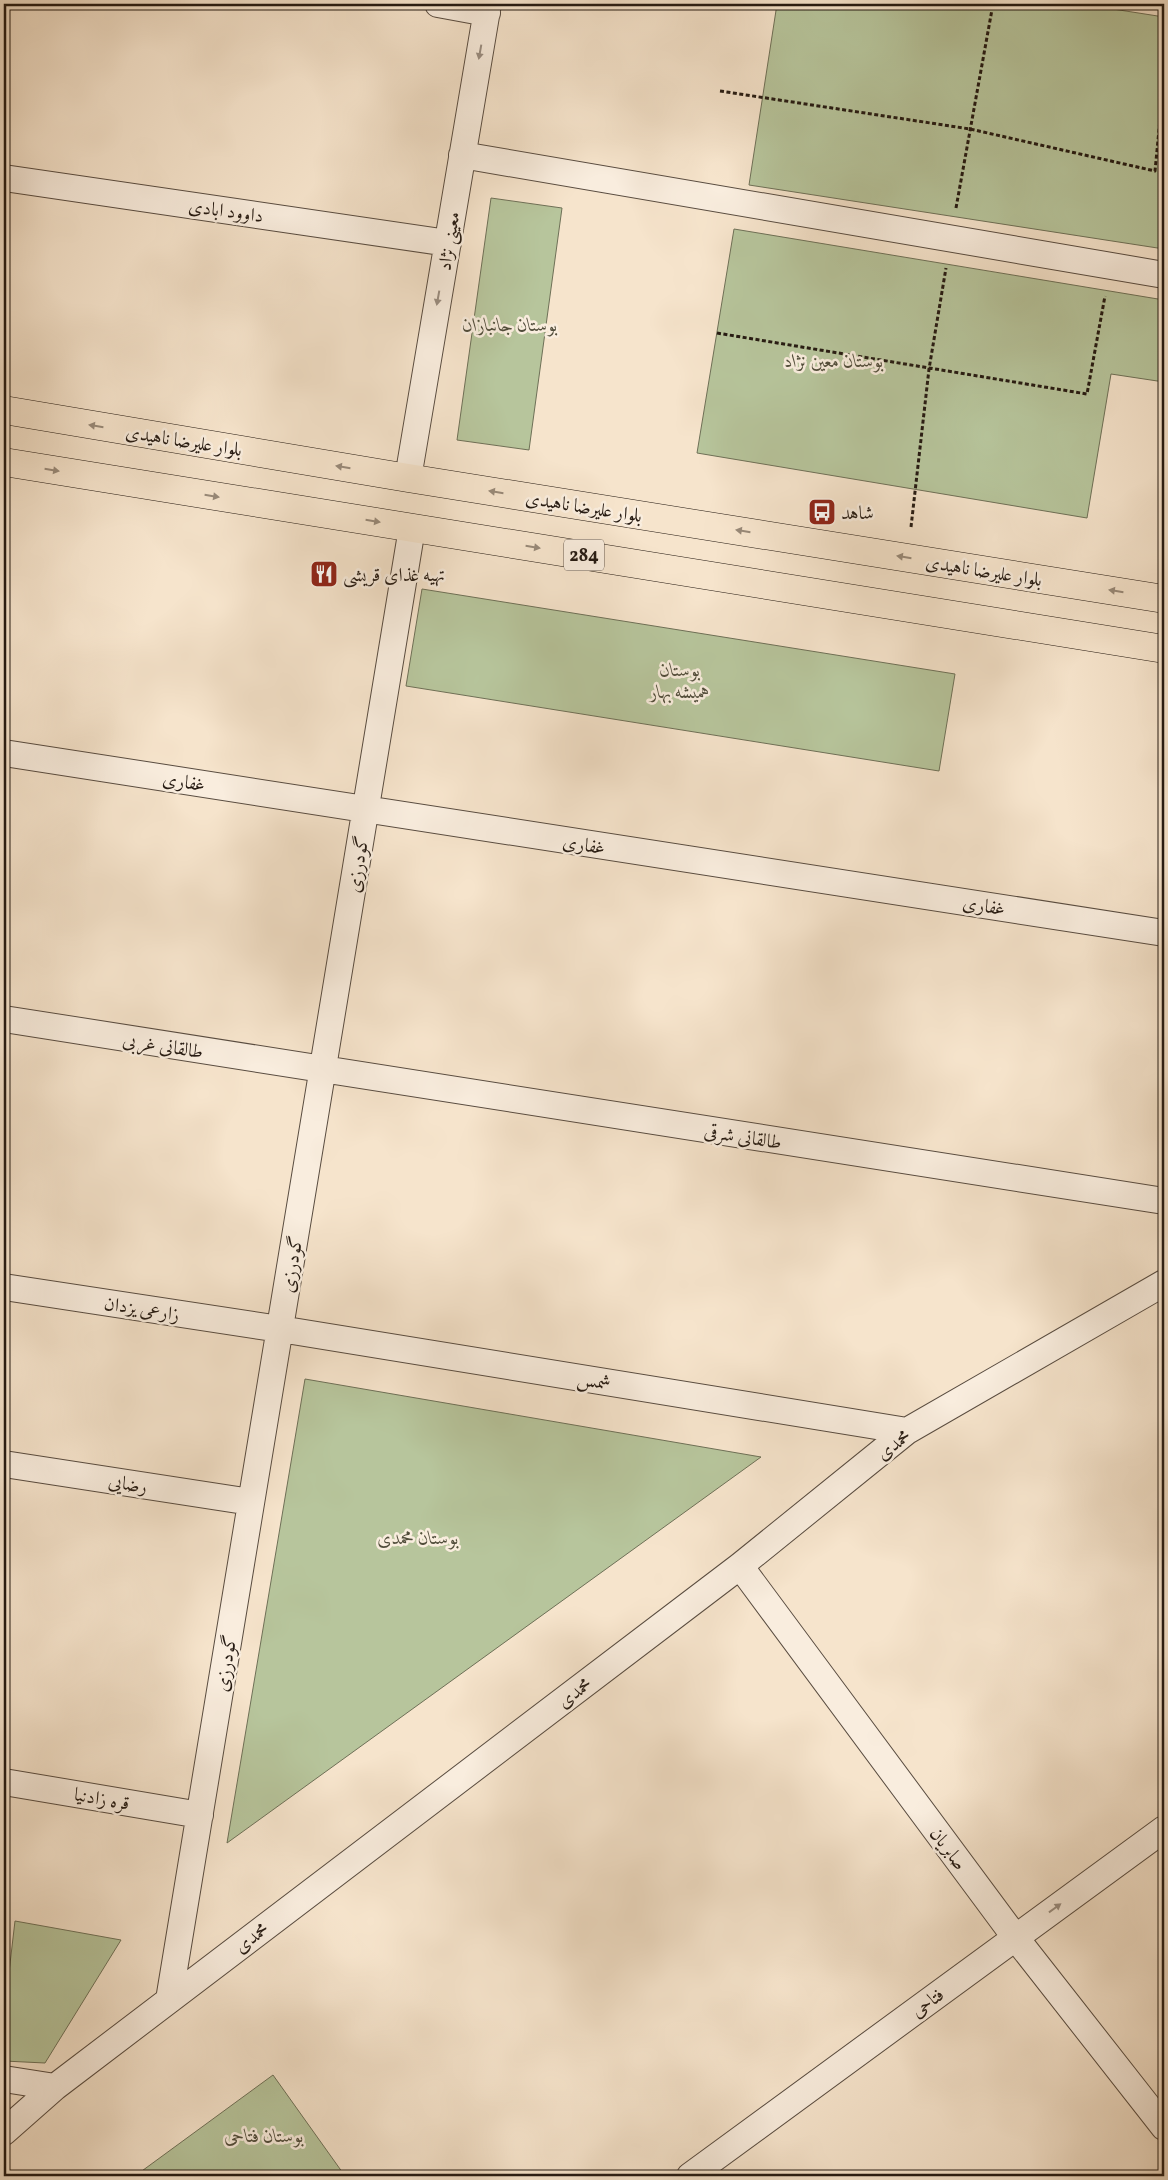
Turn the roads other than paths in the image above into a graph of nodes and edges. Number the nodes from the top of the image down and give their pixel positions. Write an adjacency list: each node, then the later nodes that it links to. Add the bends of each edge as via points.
1 (438, 4): 2 (street)
2 (487, 8): 3 (street, معینی نژاد, one-way to 3)
3 (462, 155): 5 (street, معینی نژاد); 6 (street)
4 (4, 178): 5 (street, داوود ابادی)
5 (448, 243): 9 (street, معینی نژاد, one-way to 9)
6 (1164, 275)
7 (4, 410): 9 (main road, بلوار علیرضا ناهیدی, one-way to 7)
8 (4, 462): 10 (main road, 284, one-way to 10)
9 (408, 478): 11 (main road, بلوار علیرضا ناهیدی, one-way to 9)
10 (412, 528): 12 (main road, 284, one-way to 12); 14 (street, گودرزی)
11 (1164, 599)
12 (1164, 649)
13 (4, 753): 14 (street, غفاری)
14 (366, 810): 15 (street, غفاری); 17 (street, گودرزی)
15 (1164, 933)
16 (4, 1019): 17 (street, طالقانی غربی)
17 (323, 1070): 18 (street, طالقانی شرقی); 21 (street, گودرزی)
18 (1164, 1201)
19 (4, 1287): 21 (street, زارعی یزدان)
20 (1162, 1290): 22 (street, محمدی)
21 (280, 1329): 22 (street, شمس); 24 (street, گودرزی)
22 (907, 1432): 25 (street, محمدی)
23 (4, 1464): 24 (street, رضایی)
24 (251, 1502): 27 (street, گودرزی)
25 (740, 1566): 29 (street, صابریان); 30 (street, محمدی)
26 (4, 1782): 27 (street, قره زادنیا)
27 (200, 1814): 30 (street, گودرزی)
28 (1164, 1829): 29 (street, فتاحی, one-way to 28)
29 (1015, 1937): 33 (street, صابریان); 35 (street, فتاحی)
30 (169, 2000): 32 (street, محمدی)
31 (4, 2079): 32 (street)
32 (55, 2087): 34 (street, محمدی)
33 (1164, 2127)
34 (4, 2132)
35 (690, 2176)

